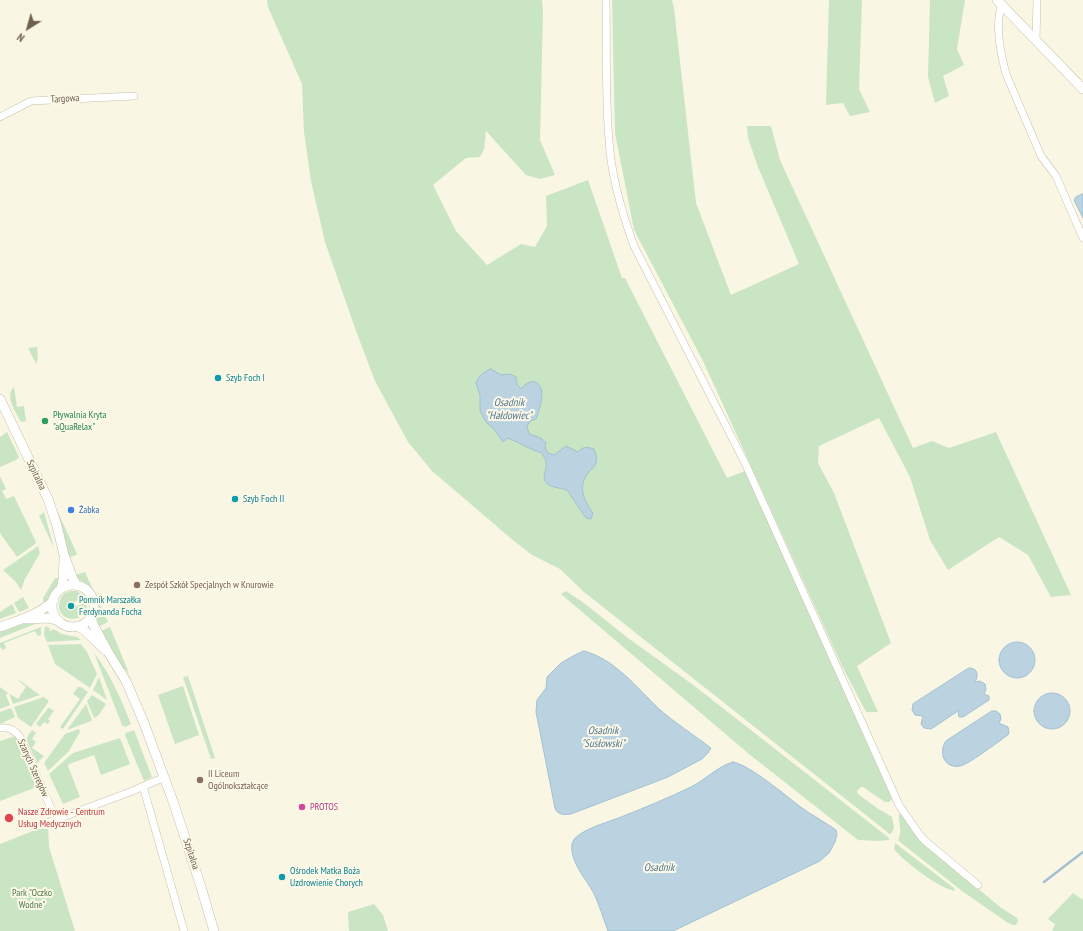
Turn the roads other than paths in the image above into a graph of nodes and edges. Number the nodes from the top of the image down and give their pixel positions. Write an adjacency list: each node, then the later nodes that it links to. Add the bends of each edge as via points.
1 (606, 0): 25 (street, via 610,152 618,196 634,246 746,465 899,805 924,840)
2 (1037, 0): 4 (street)
3 (999, 3): 4 (street); 8 (street, via 998,22 1006,74 1041,156 1056,176)
4 (1036, 40): 5 (street)
5 (1083, 89)
6 (134, 96): 7 (street, Targowa, via 31,101)
7 (0, 117)
8 (1083, 238)
9 (0, 399): 10 (street, Szpitalna, via 48,499)
10 (64, 555): 11 (street, Szpitalna); 12 (street, Szpitalna)
11 (78, 586): 12 (street); 14 (street, via 91,596 94,607)
12 (61, 589): 13 (street)
13 (54, 600): 15 (street, via 47,607); 16 (street, via 54,612)
14 (91, 616): 17 (street, via 87,622); 19 (street, Szpitalna)
15 (21, 619): 16 (street, via 46,618); 18 (street)
16 (59, 621): 17 (street, via 68,626)
17 (77, 626): 19 (street, Szpitalna)
18 (0, 627)
19 (108, 652): 21 (street, Szpitalna, via 133,695)
20 (0, 728): 23 (street, Szarych Szeregów, via 8,728 20,737)
21 (165, 777): 22 (street); 27 (street, Szpitalna)
22 (143, 786): 23 (street); 26 (street)
23 (56, 820): 24 (street)
24 (47, 823)
25 (978, 885)
26 (184, 931)
27 (214, 931)

